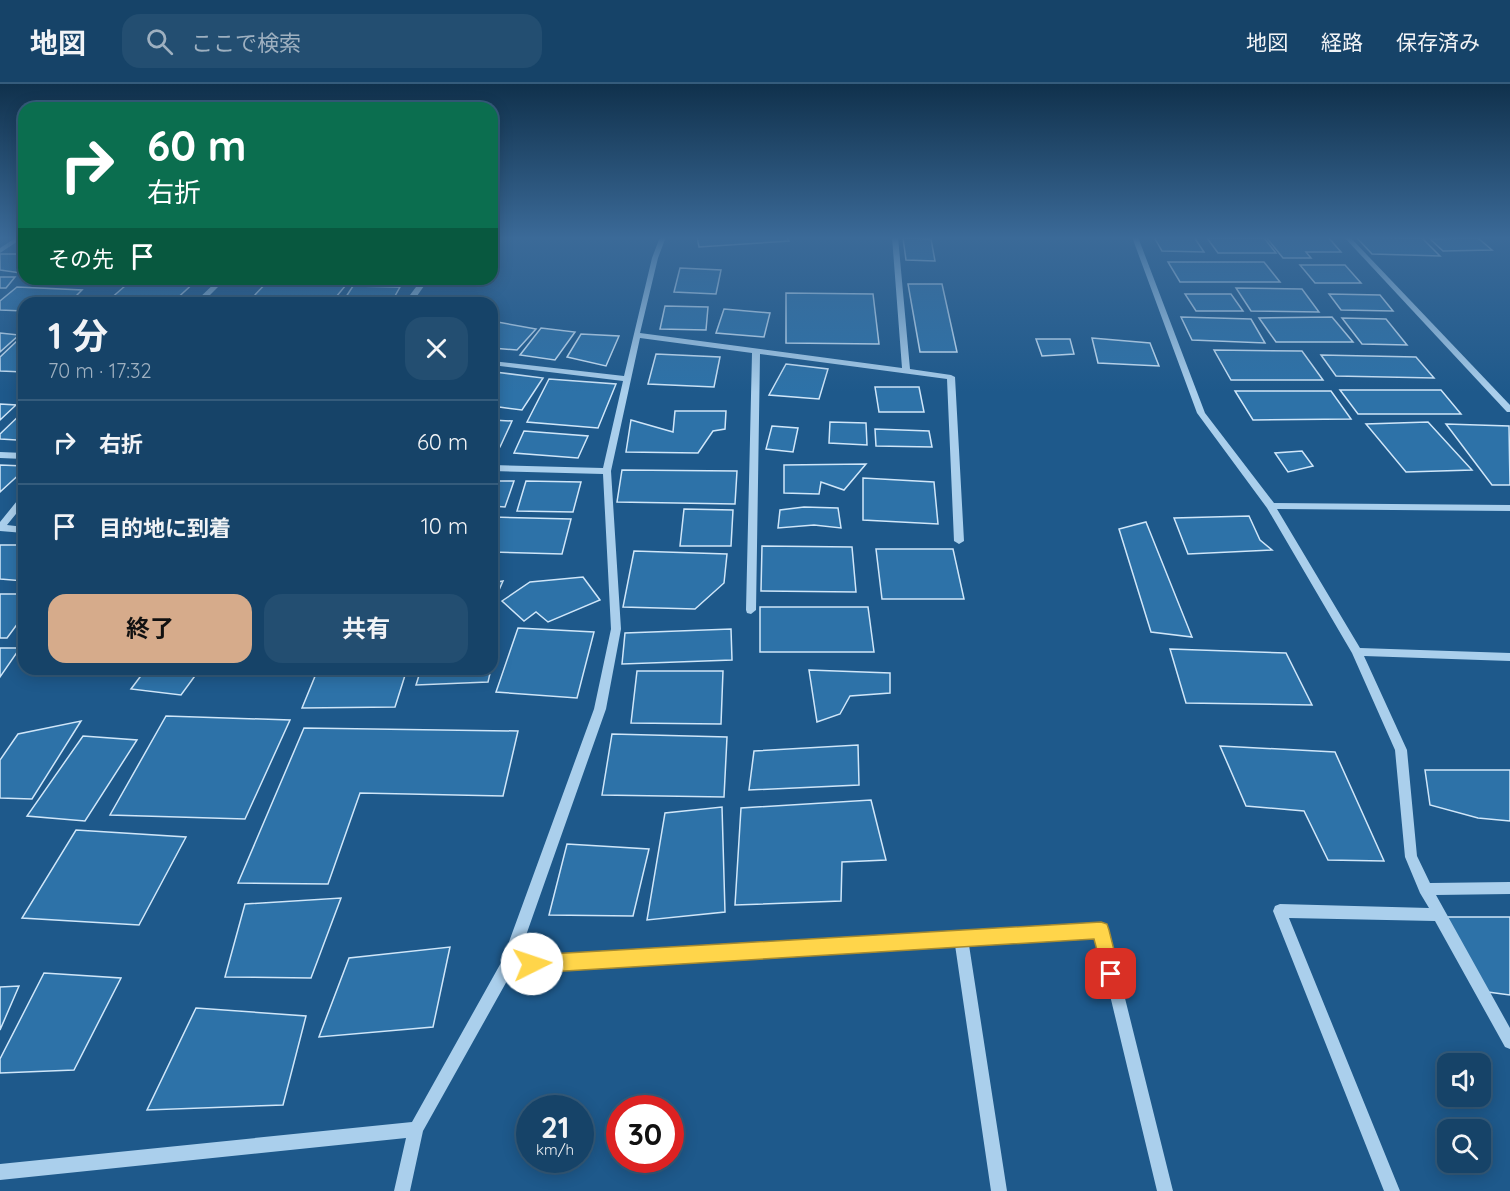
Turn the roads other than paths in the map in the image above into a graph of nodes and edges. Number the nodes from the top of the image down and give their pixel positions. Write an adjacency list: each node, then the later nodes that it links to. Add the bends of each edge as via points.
1 (648, 289): 5 (street)
2 (899, 289): 8 (street)
3 (1154, 289): 16 (street, via 1201,413)
4 (1396, 289): 10 (street)
5 (637, 335): 6 (street); 9 (street)
6 (756, 352): 8 (street); 21 (street)
7 (498, 364): 9 (street)
8 (906, 372): 20 (street, via 951,377)
9 (626, 379): 14 (street)
10 (1510, 410)
11 (0, 455): 12 (street)
12 (18, 456)
13 (498, 468): 14 (street)
14 (607, 471): 28 (street, via 614,640 600,709)
15 (18, 506): 18 (street)
16 (1271, 506): 17 (street); 22 (street)
17 (1510, 508)
18 (0, 528): 19 (street)
19 (18, 530)
20 (959, 541)
21 (751, 610)
22 (1357, 652): 23 (street); 25 (street, via 1401,750 1411,857)
23 (1510, 657)
24 (1510, 888): 25 (street)
25 (1425, 889): 26 (street)
26 (1439, 915): 29 (street); 35 (street, via 1280,911)
27 (961, 939): 28 (street); 33 (street); 34 (street, via 1101,930)
28 (508, 965): 30 (street)
29 (1510, 1042)
30 (416, 1129): 31 (street); 32 (street)
31 (0, 1173)
32 (402, 1191)
33 (999, 1191)
34 (1165, 1191)
35 (1392, 1191)

